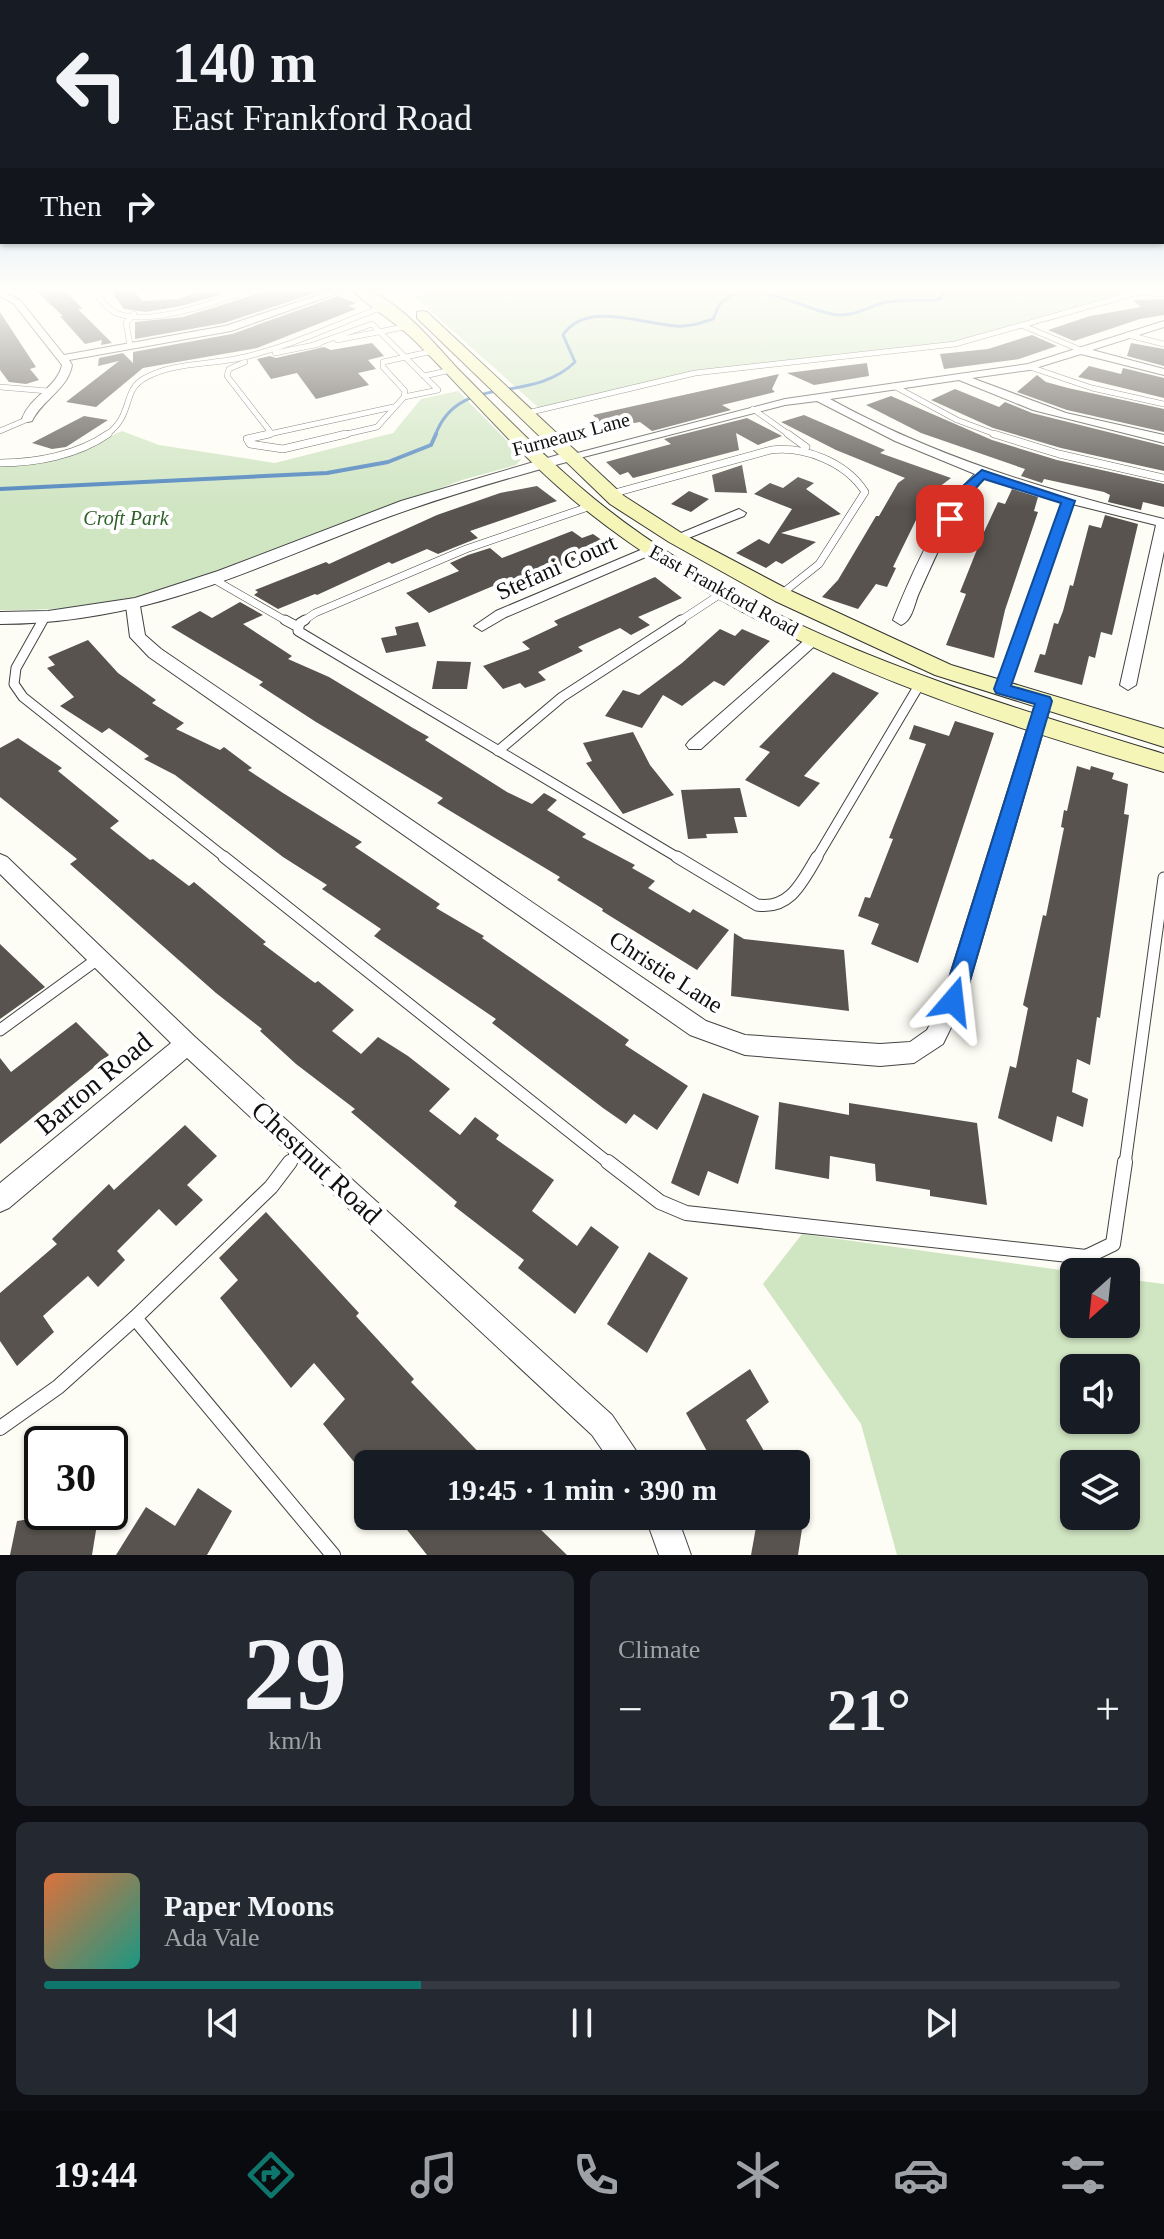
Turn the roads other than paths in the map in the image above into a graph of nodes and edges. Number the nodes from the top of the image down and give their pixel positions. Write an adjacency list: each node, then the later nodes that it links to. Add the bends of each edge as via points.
1 (65, 364): 18 (street, via 68,370)
2 (206, 364): 31 (lane, via 145,377 129,393 123,420 109,432 63,454)
3 (245, 364): 27 (lane, via 229,369 227,376)
4 (383, 364): 20 (lane, via 405,391)
5 (412, 364): 14 (lane)
6 (445, 364): 12 (main road, East Frankford Road)
7 (474, 364): 24 (main road, East Frankford Road)
8 (780, 364): 24 (lane, via 695,373)
9 (1041, 364): 11 (street, Furneaux Lane)
10 (1131, 364): 13 (street)
11 (1030, 367): 15 (street, Furneaux Lane); 21 (lane)
12 (451, 370): 14 (lane); 32 (main road, East Frankford Road)
13 (1164, 372)
14 (424, 376): 20 (lane, via 438,390)
15 (963, 378): 16 (street, Furneaux Lane); 28 (street, via 1034,408)
16 (894, 386): 19 (street, Furneaux Lane); 34 (lane, via 1019,442)
17 (0, 387): 18 (lane)
18 (48, 391): 25 (street, via 29,409)
19 (816, 396): 23 (street, Furneaux Lane); 33 (street, via 875,429)
20 (404, 397): 22 (lane)
21 (1164, 404)
22 (393, 407): 27 (lane); 27 (lane, via 377,427 283,449 250,444 247,439)
23 (753, 409): 29 (lane); 30 (street, Furneaux Lane)
24 (524, 410): 30 (main road, East Frankford Road)
25 (28, 419): 26 (lane)
26 (0, 431)
27 (272, 434)
28 (1164, 439)
29 (809, 449): 35 (lane, via 781,448); 43 (lane, via 865,492 819,564)
30 (568, 457): 32 (street, Furneaux Lane); 35 (main road, East Frankford Road)
31 (0, 463)
32 (544, 463): 35 (main road, East Frankford Road); 41 (street, Furneaux Lane, via 441,492)
33 (982, 474): 36 (street); 47 (street, via 962,494)
34 (1164, 478)
35 (601, 500): 39 (main road, East Frankford Road); 40 (main road, East Frankford Road); 50 (lane, via 466,549 315,613)
36 (1069, 501): 38 (street); 54 (lane)
37 (739, 513): 39 (street)
38 (1163, 523): 53 (street)
39 (676, 538): 43 (main road, East Frankford Road)
40 (650, 550): 42 (main road, East Frankford Road); 49 (street, Stefani Court)
41 (215, 580): 44 (street, Furneaux Lane); 50 (lane)
42 (718, 591): 48 (main road, via 741,591 802,618); 51 (main road, East Frankford Road); 58 (lane, via 562,697)
43 (780, 595): 48 (main road, East Frankford Road)
44 (133, 606): 46 (street, Furneaux Lane); 55 (street, Christie Lane, via 138,637 155,653 698,1028 745,1045 880,1055 914,1052 935,1037 953,1001)
45 (0, 618): 46 (street, Furneaux Lane)
46 (43, 619): 61 (lane, via 16,668 14,684 23,697 636,1185 686,1213 1086,1257 1113,1244)
47 (901, 620)
48 (835, 621): 54 (main road, East Frankford Road, via 943,670)
49 (482, 626)
50 (298, 627): 58 (lane)
51 (813, 640): 52 (main road, East Frankford Road); 57 (street)
52 (921, 682): 55 (main road, East Frankford Road); 58 (lane, via 795,894 771,907 757,905)
53 (1128, 685)
54 (1002, 689): 55 (main road, East Frankford Road)
55 (1041, 712): 56 (main road, East Frankford Road); 59 (main road, East Frankford Road)
56 (1164, 738)
57 (695, 745)
58 (498, 751)
59 (1164, 763)
60 (0, 862): 62 (street, Chestnut Road)
61 (1164, 878)
62 (99, 958): 63 (lane); 64 (street, Chestnut Road)
63 (0, 1030)
64 (187, 1044): 65 (street, Chestnut Road); 66 (street, Barton Road)
65 (302, 1148): 67 (lane, via 271,1187); 69 (street, Chestnut Road, via 602,1425)
66 (0, 1199)
67 (135, 1318): 68 (lane, via 58,1387); 71 (lane)
68 (0, 1428)
69 (620, 1450)
70 (666, 1530): 72 (street)
71 (333, 1555)
72 (675, 1555)

